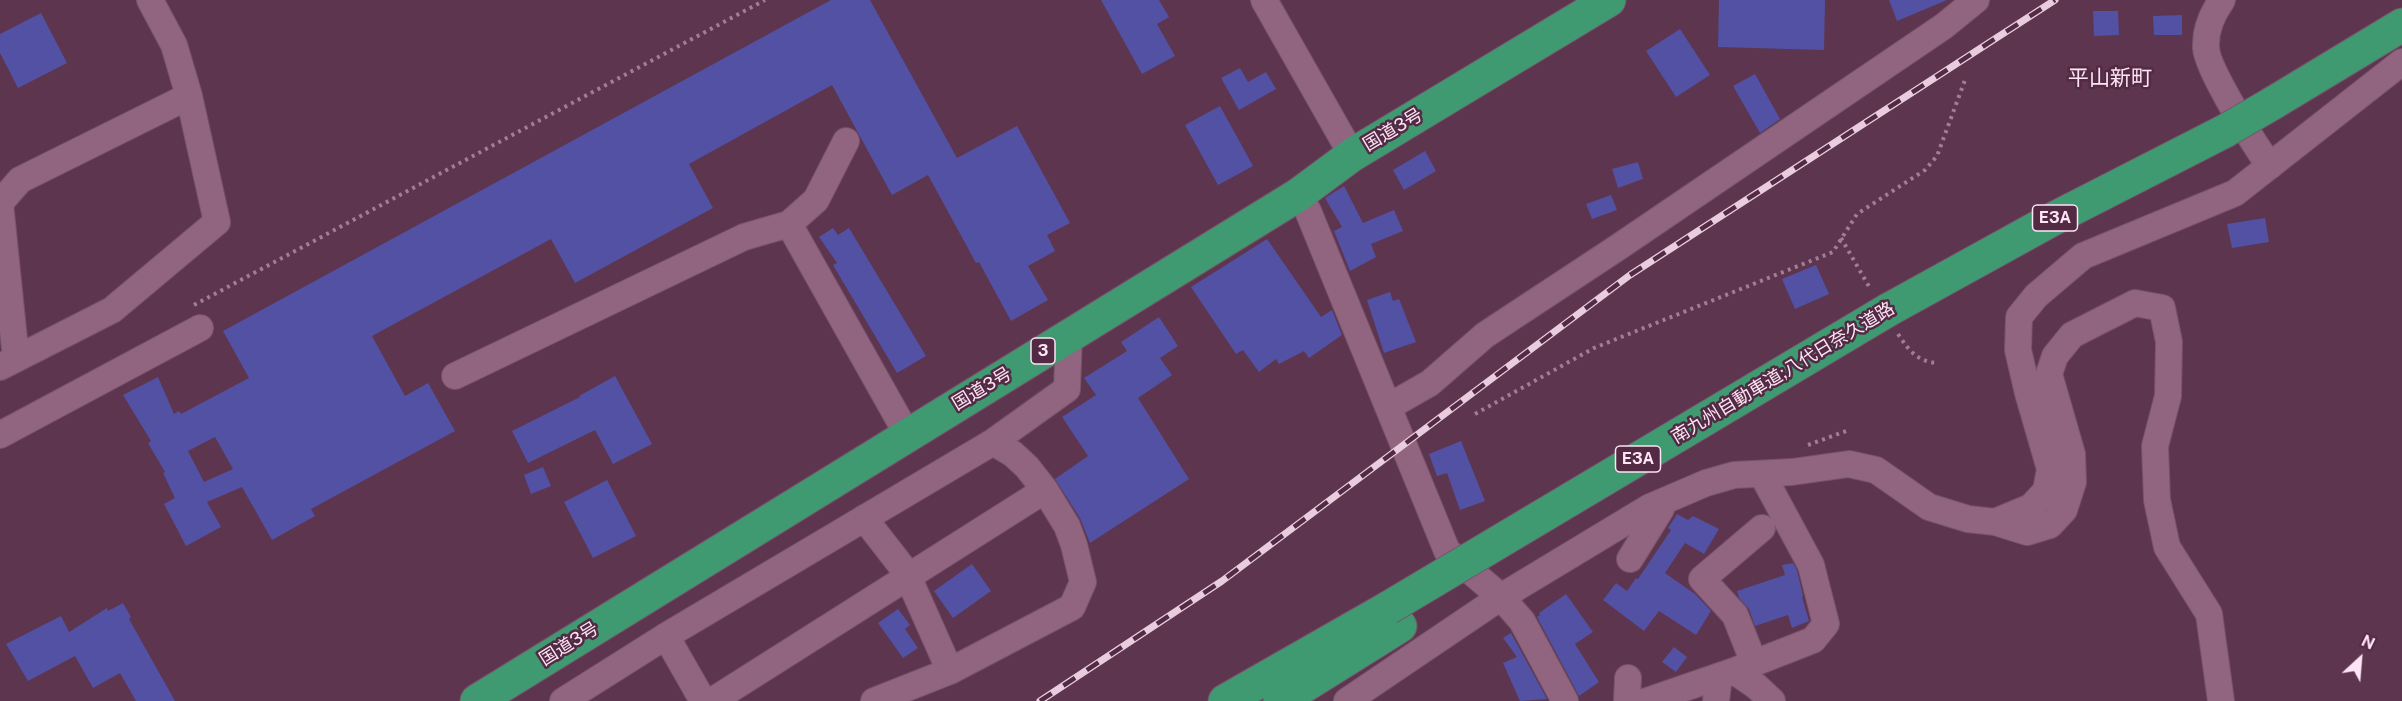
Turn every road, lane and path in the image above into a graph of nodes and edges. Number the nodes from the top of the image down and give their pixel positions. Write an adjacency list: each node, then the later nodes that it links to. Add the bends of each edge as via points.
1 (150, 0): 10 (street, via 174,45)
2 (765, 0): 16 (path)
3 (1264, 0): 12 (street)
4 (1609, 0): 12 (highway, 国道3号 / 3)
5 (1976, 0): 20 (street, via 1944,27 1485,335 1430,383)
6 (2222, 0): 13 (street, via 2210,18 2206,49 2223,89)
7 (2402, 25): 34 (highway, 南九州自動車道;八代日奈久道路 / E3A, bridge, via 2225,131 2053,219)
8 (2402, 62): 13 (street)
9 (1965, 80): 21 (path, via 1937,156 1925,170 1857,214 1833,252 1594,348)
10 (189, 96): 18 (street, via 20,180 0,203); 18 (street, via 217,222 112,310)
11 (846, 141): 15 (street, via 816,200)
12 (1352, 155): 14 (highway, 国道3号 / 3)
13 (2270, 166): 29 (street, via 2235,193 2083,256 2036,296 2019,317 2018,350 2050,469 2046,491 2031,507)
14 (1298, 195): 17 (highway, 国道3号 / 3); 20 (street)
15 (789, 224): 19 (street, via 744,237); 22 (street)
16 (194, 318): 23 (street)
17 (1069, 335): 22 (highway, 国道3号 / 3); 24 (street, via 1067,389)
18 (8, 363)
19 (455, 376)
20 (1388, 407): 33 (street, via 1447,551)
21 (1475, 414)
22 (907, 434): 38 (highway, 国道3号 / 3)
23 (0, 435)
24 (993, 442): 26 (street, via 1013,454); 28 (street)
25 (1762, 474): 27 (street, via 1717,471); 29 (street, via 1849,464 1876,471 1929,507 1968,519); 36 (street, via 1811,565 1826,624 1813,640)
26 (1045, 490): 32 (street); 37 (street, via 1067,526 1083,582 1072,607)
27 (1662, 502): 31 (street); 33 (street)
28 (864, 518): 32 (street); 35 (street)
29 (1995, 522): 50 (street, via 2027,532 2050,525 2064,510 2073,482 2072,454 2049,374 2055,356 2072,335 2135,303 2162,308 2169,342 2168,396 2155,446 2157,500 2167,547 2209,614)
30 (1762, 528): 36 (street, via 1702,579 1736,615)
31 (1630, 559)
32 (908, 577): 37 (street); 41 (street)
33 (1501, 597): 45 (street); 46 (street, via 1522,621)
34 (1394, 617): 43 (highway, 南九州自動車道;八代日奈久道路 / E3A); 44 (highway, 南九州自動車道;八代日奈久道路 / E3A)
35 (666, 636): 39 (street); 40 (street)
36 (1736, 670): 47 (street); 48 (street); 49 (street)
37 (950, 671): 42 (street)
38 (477, 701)
39 (563, 701)
40 (703, 701)
41 (712, 701)
42 (874, 701)
43 (1225, 701)
44 (1280, 701)
45 (1347, 701)
46 (1565, 701)
47 (1647, 701)
48 (1716, 701)
49 (1772, 701)
50 (2221, 701)

